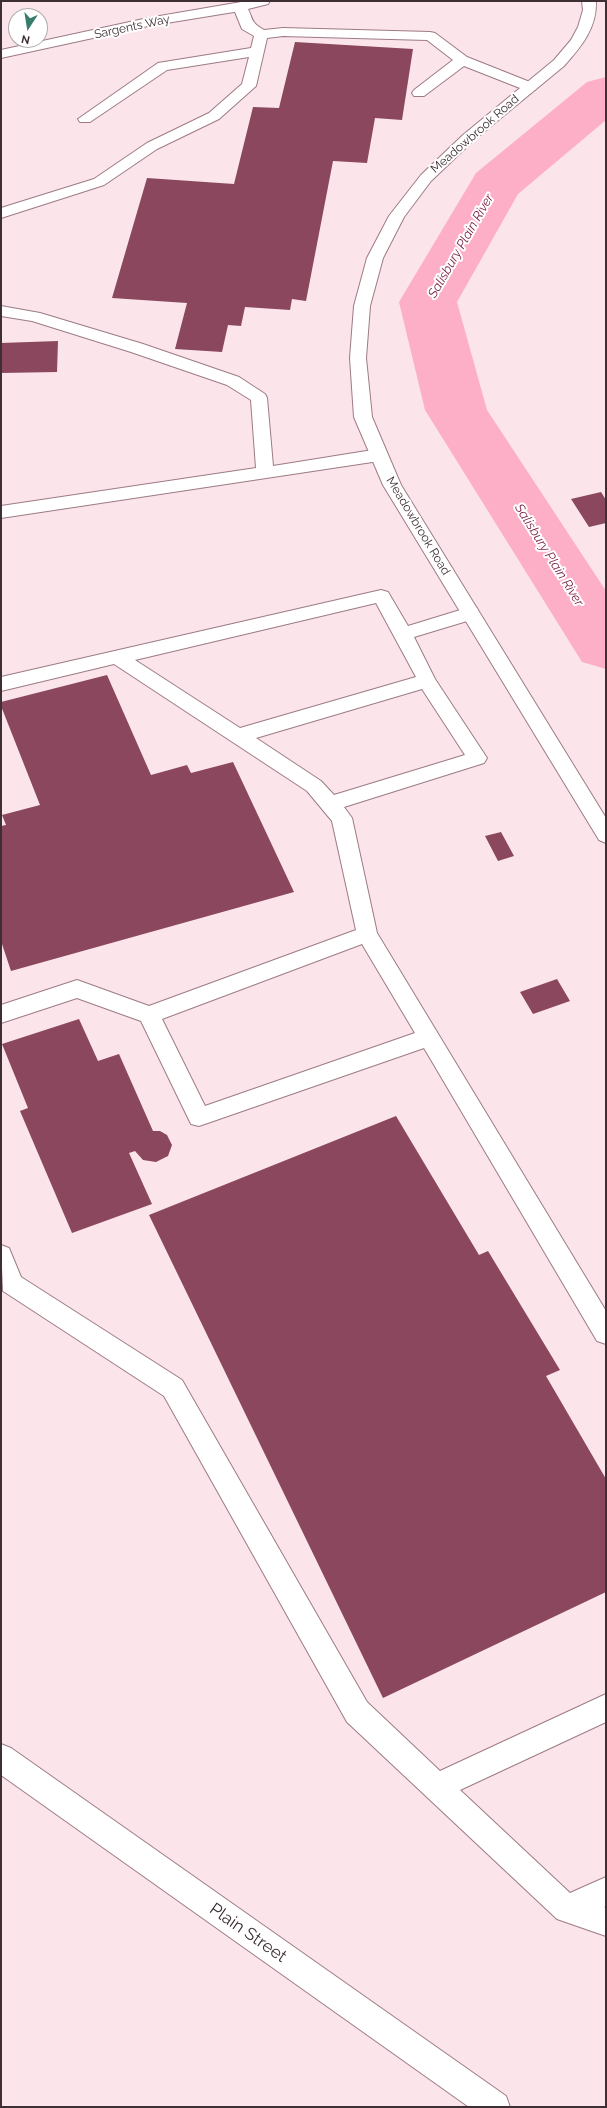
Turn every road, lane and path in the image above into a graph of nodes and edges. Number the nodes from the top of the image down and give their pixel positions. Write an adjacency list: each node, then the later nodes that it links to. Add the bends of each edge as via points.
1 (263, 1): 3 (street, Sargents Way)
2 (589, 1): 8 (street, Meadowbrook Road, via 587,24 581,36 559,63)
3 (240, 7): 4 (street, via 247,26); 6 (street, Sargents Way, via 148,22)
4 (261, 35): 5 (street); 7 (street, via 283,32 430,36)
5 (257, 51): 10 (street, via 162,66); 11 (street, via 249,86 214,116 152,146 99,182)
6 (1, 54)
7 (462, 60): 8 (street); 9 (street)
8 (530, 87): 13 (street, Meadowbrook Road, via 468,138 426,178 397,216 375,258 362,306 358,358 363,417)
9 (419, 93)
10 (85, 119)
11 (1, 213)
12 (1, 310): 14 (street, via 41,318 232,381 259,398)
13 (379, 456): 14 (street); 16 (street, Meadowbrook Road, via 392,485)
14 (265, 473): 15 (street)
15 (1, 512)
16 (470, 613): 17 (street); 23 (street, Meadowbrook Road)
17 (404, 634): 18 (street, via 381,596); 19 (street)
18 (118, 658): 20 (street); 21 (street)
19 (427, 681): 21 (street); 22 (street, via 477,758)
20 (1, 684)
21 (239, 736): 22 (street, via 314,786)
22 (330, 804): 24 (street, via 342,818)
23 (606, 835)
24 (366, 934): 26 (street); 27 (street)
25 (1, 1014): 26 (street, via 77,989)
26 (149, 1015): 27 (street, via 199,1117)
27 (428, 1037): 29 (street)
28 (1, 1255): 32 (street, via 11,1284 173,1388 357,1712)
29 (606, 1333)
30 (606, 1708): 32 (street)
31 (1, 1758): 36 (street, Plain Street)
32 (436, 1787): 34 (street)
33 (606, 1890): 34 (street)
34 (567, 1908): 35 (street)
35 (606, 1922)
36 (495, 2107)

